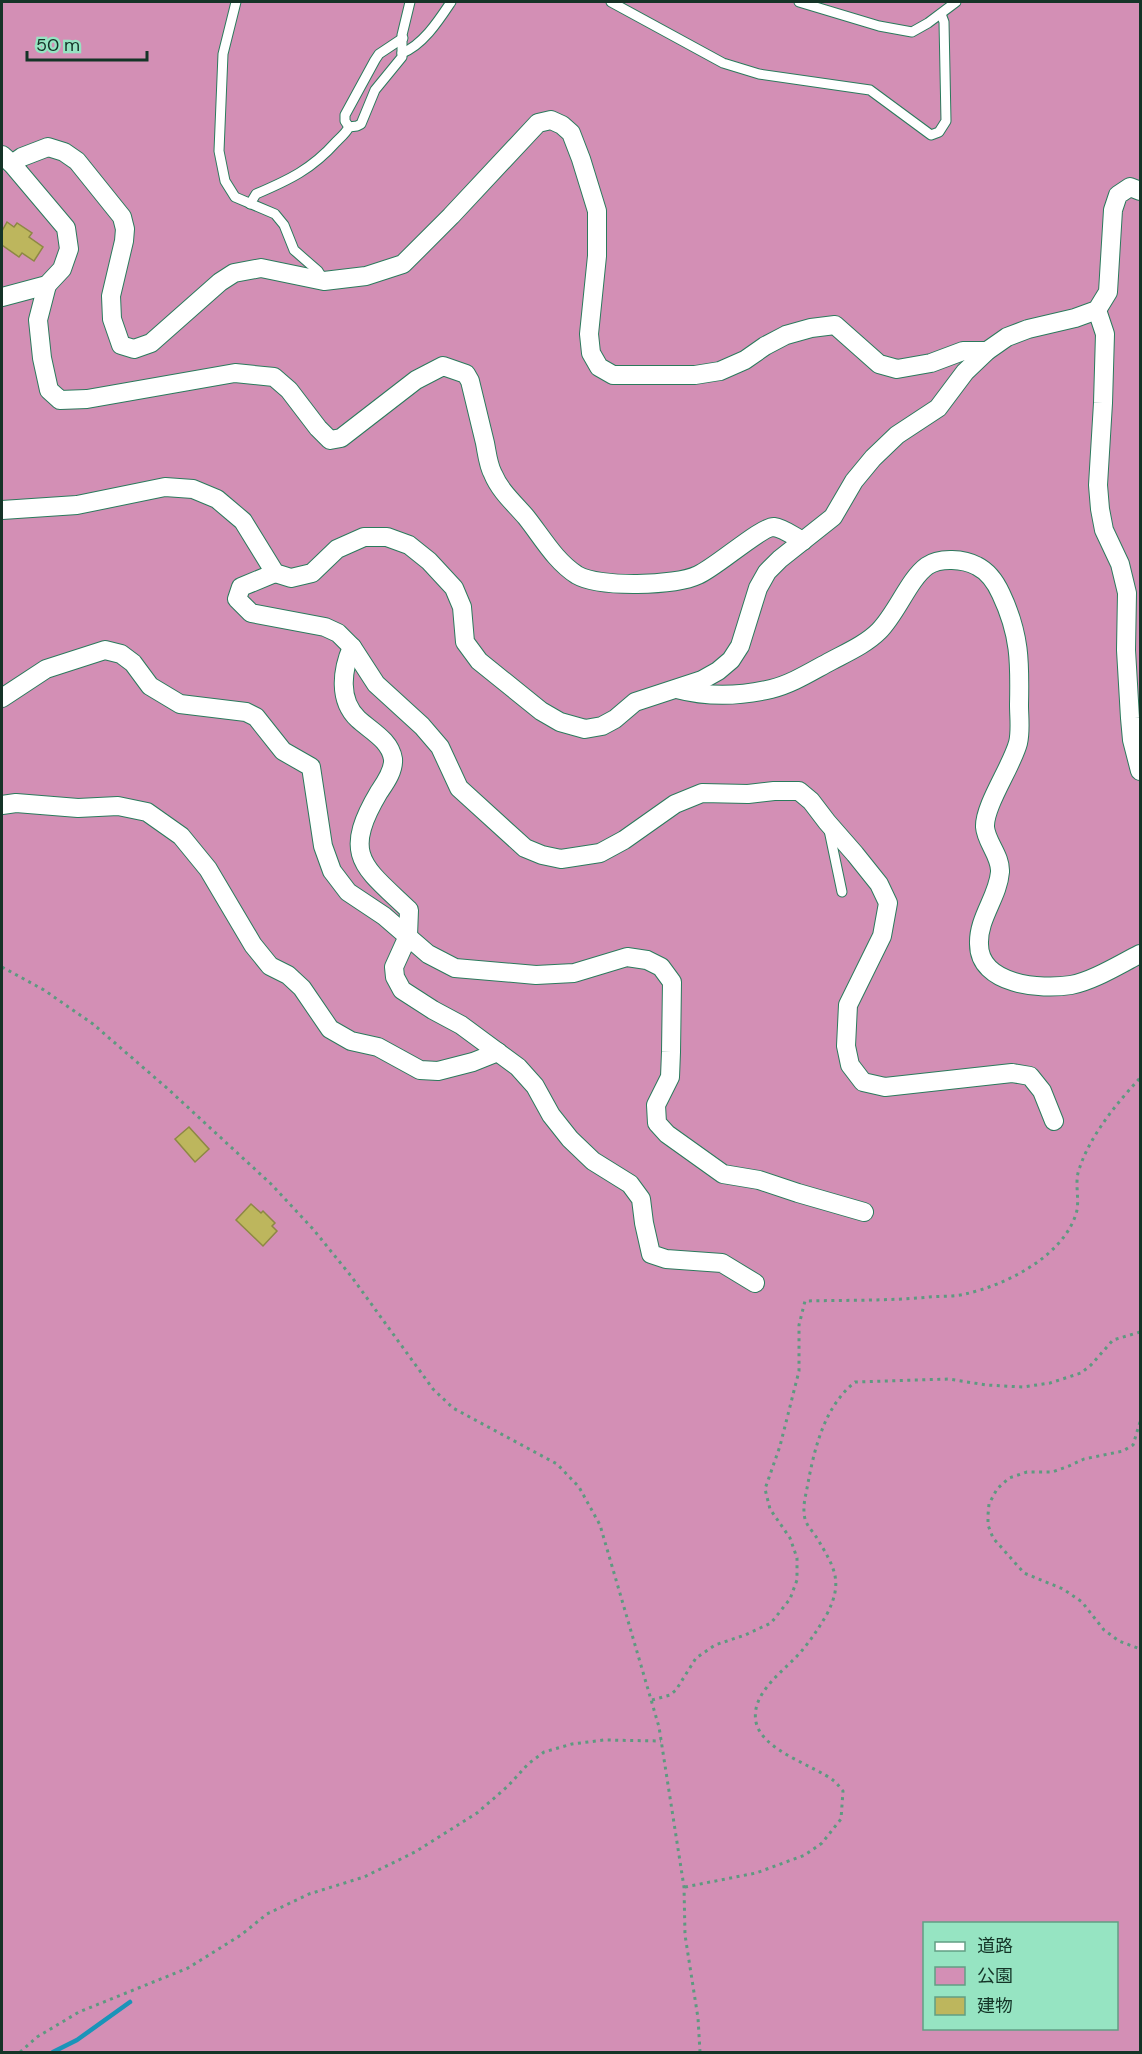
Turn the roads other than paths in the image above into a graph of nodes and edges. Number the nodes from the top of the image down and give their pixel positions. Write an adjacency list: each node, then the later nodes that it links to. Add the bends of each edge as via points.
1 (236, 2): 13 (lane, via 223,54 219,151 225,181 235,197)
2 (410, 2): 8 (lane)
3 (451, 2): 9 (lane, via 413,49)
4 (611, 2): 7 (lane, via 723,63 759,74 870,90 931,135 939,132 946,121)
5 (799, 2): 7 (lane, via 912,32)
6 (956, 2): 7 (lane)
7 (941, 14)
8 (403, 38): 9 (lane); 10 (lane, via 375,60 345,115)
9 (402, 53): 10 (lane, via 375,90 361,124)
10 (349, 127): 13 (lane, via 312,165 256,194)
11 (7, 159): 14 (street, via 48,147 64,152 77,161 122,217 124,242 111,296 112,319 121,345 134,349 151,343 234,273 261,268); 15 (street, via 66,228 69,249 62,269)
12 (1140, 191): 17 (street, via 1130,188 1118,195 1113,210 1108,292)
13 (250, 204): 14 (lane, via 275,214 294,250 318,270)
14 (324, 281): 18 (street, via 366,276 403,264 538,123 551,120 571,133 597,211 589,334 591,353 599,367 613,375 695,375 720,371 786,335 835,325 879,364 897,369 931,363 963,351)
15 (47, 285): 16 (street); 20 (street, via 38,320 42,358 49,390 60,400 87,399 235,373 257,374 274,377 290,390 330,440 341,438 416,380 443,366 466,374 492,473 503,493 544,543 578,576 603,582 677,582 724,560 764,529 775,527)
16 (2, 297)
17 (1097, 310): 18 (street, via 1028,329); 25 (street, via 1105,334 1100,509 1127,593 1130,718)
18 (987, 351): 20 (street, via 938,408 897,435 873,458 833,517)
19 (3, 512): 21 (street, via 77,505 165,487 193,489 217,500 243,521)
20 (803, 541): 23 (street, via 767,572 740,646 730,660 702,680)
21 (275, 573): 22 (street, via 241,587 237,599 251,613 325,627); 23 (street, via 291,578 312,573 337,549 351,542 364,537 387,537 409,545 454,588 462,607 465,642 479,661 560,722 585,729 603,726 635,702)
22 (352, 646): 27 (street, via 376,684 440,747 459,788 525,848 542,855 561,859 600,853 675,804 702,793 800,792); 29 (street, via 343,682 346,702 356,717 391,749 393,762 368,812 359,841 361,857 369,872 409,910)
23 (677, 689): 30 (street, via 698,695 744,693 772,689 795,680 878,632 927,566 940,560 977,566 992,577 1009,611 1020,670 1018,741 985,827 1000,869 996,892 981,928 978,945 983,960 993,973 1014,983 1042,987 1073,985)
24 (2, 698): 29 (street, via 46,669 105,650 121,654 150,686 180,704 246,712 256,717 283,751 311,767 322,846 332,871 348,892)
25 (1140, 771)
26 (2, 805): 31 (street, via 118,807 147,812 181,836 208,869 253,945 270,966 302,988 330,1029 351,1041 378,1047 420,1070 438,1071)
27 (827, 822): 28 (lane); 32 (street, via 879,884 888,903 882,936 848,1005 846,1046 850,1065 863,1083 885,1088 1002,1074 1030,1076 1042,1091)
28 (842, 892)
29 (408, 936): 31 (street, via 394,967 402,990 461,1024); 33 (street, via 428,954 454,968 477,971 574,974 627,957 661,967 672,982 671,1052 670,1077 656,1105 657,1123 723,1174 759,1180)
30 (1140, 954)
31 (498, 1052): 34 (street, via 534,1086 550,1115 570,1139 593,1161 636,1191 641,1199 651,1254 666,1259 722,1263)
32 (1054, 1121)
33 (864, 1212)
34 (755, 1283)

